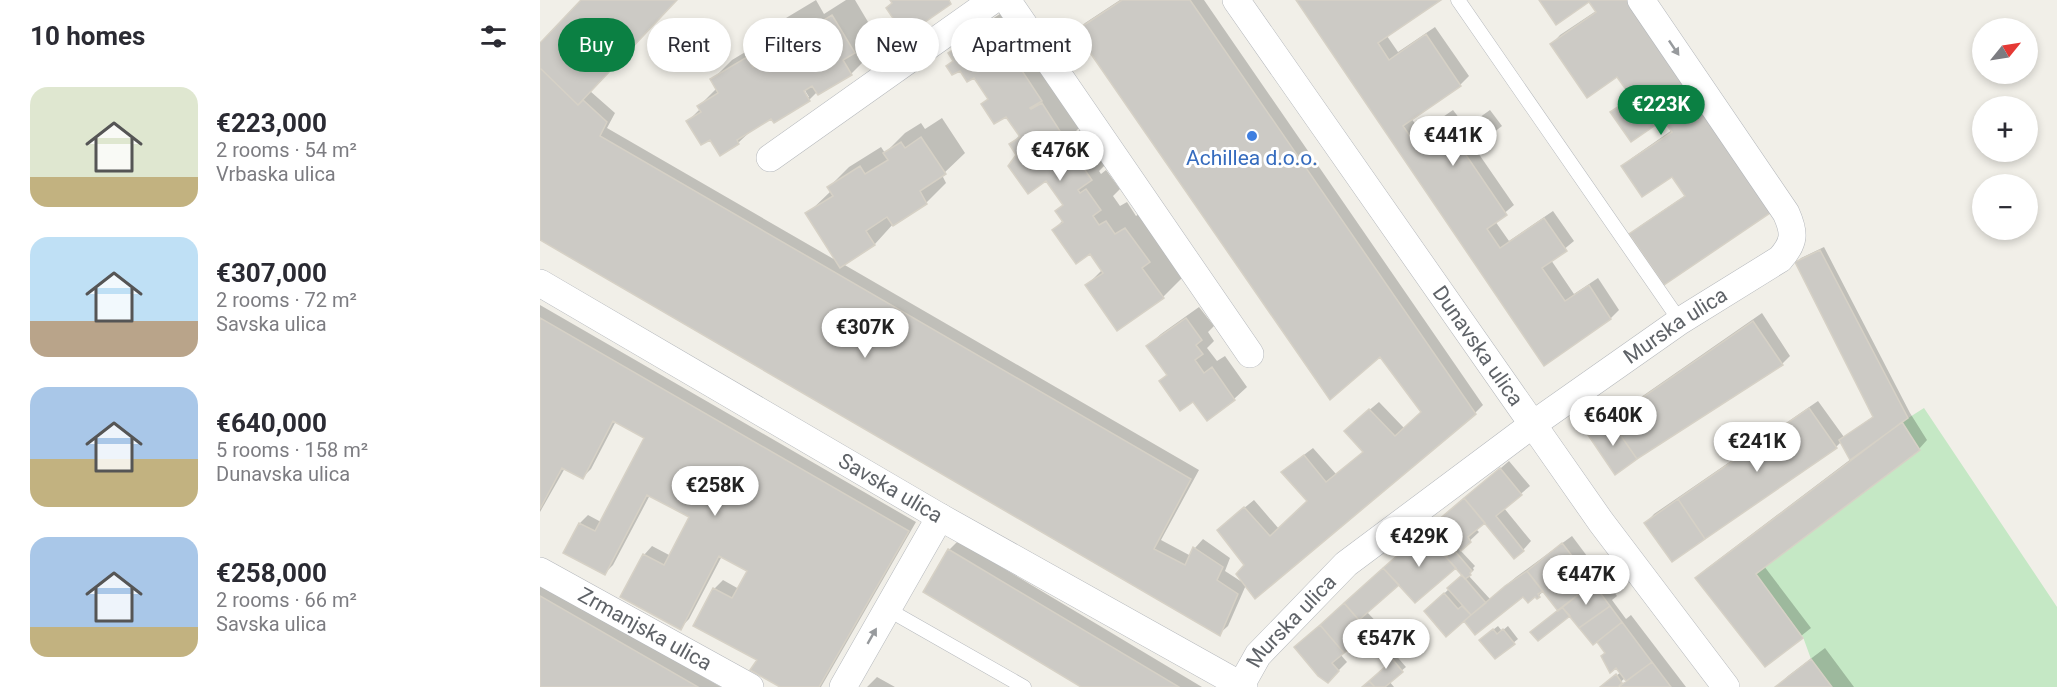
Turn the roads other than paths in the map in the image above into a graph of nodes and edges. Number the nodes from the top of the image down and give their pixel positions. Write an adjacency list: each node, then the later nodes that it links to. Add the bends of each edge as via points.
1 (993, 0): 6 (street)
2 (1007, 0): 9 (street)
3 (1236, 0): 10 (street, Dunavska ulica)
4 (1458, 0): 8 (lane)
5 (1641, 0): 8 (street, Murska ulica, one-way to 8, via 1792,227 1788,250 1780,259)
6 (770, 158)
7 (540, 283): 11 (street, Savska ulica)
8 (1680, 321): 10 (street, Murska ulica)
9 (1250, 354)
10 (1532, 425): 14 (street, Murska ulica, via 1346,564 1258,655); 18 (street, Dunavska ulica)
11 (940, 518): 13 (street); 14 (street, Savska ulica)
12 (540, 571): 15 (street, Zrmanjska ulica)
13 (887, 609): 16 (street, one-way to 13); 17 (lane)
14 (1242, 686)
15 (750, 687)
16 (843, 687)
17 (1024, 687)
18 (1726, 687)

